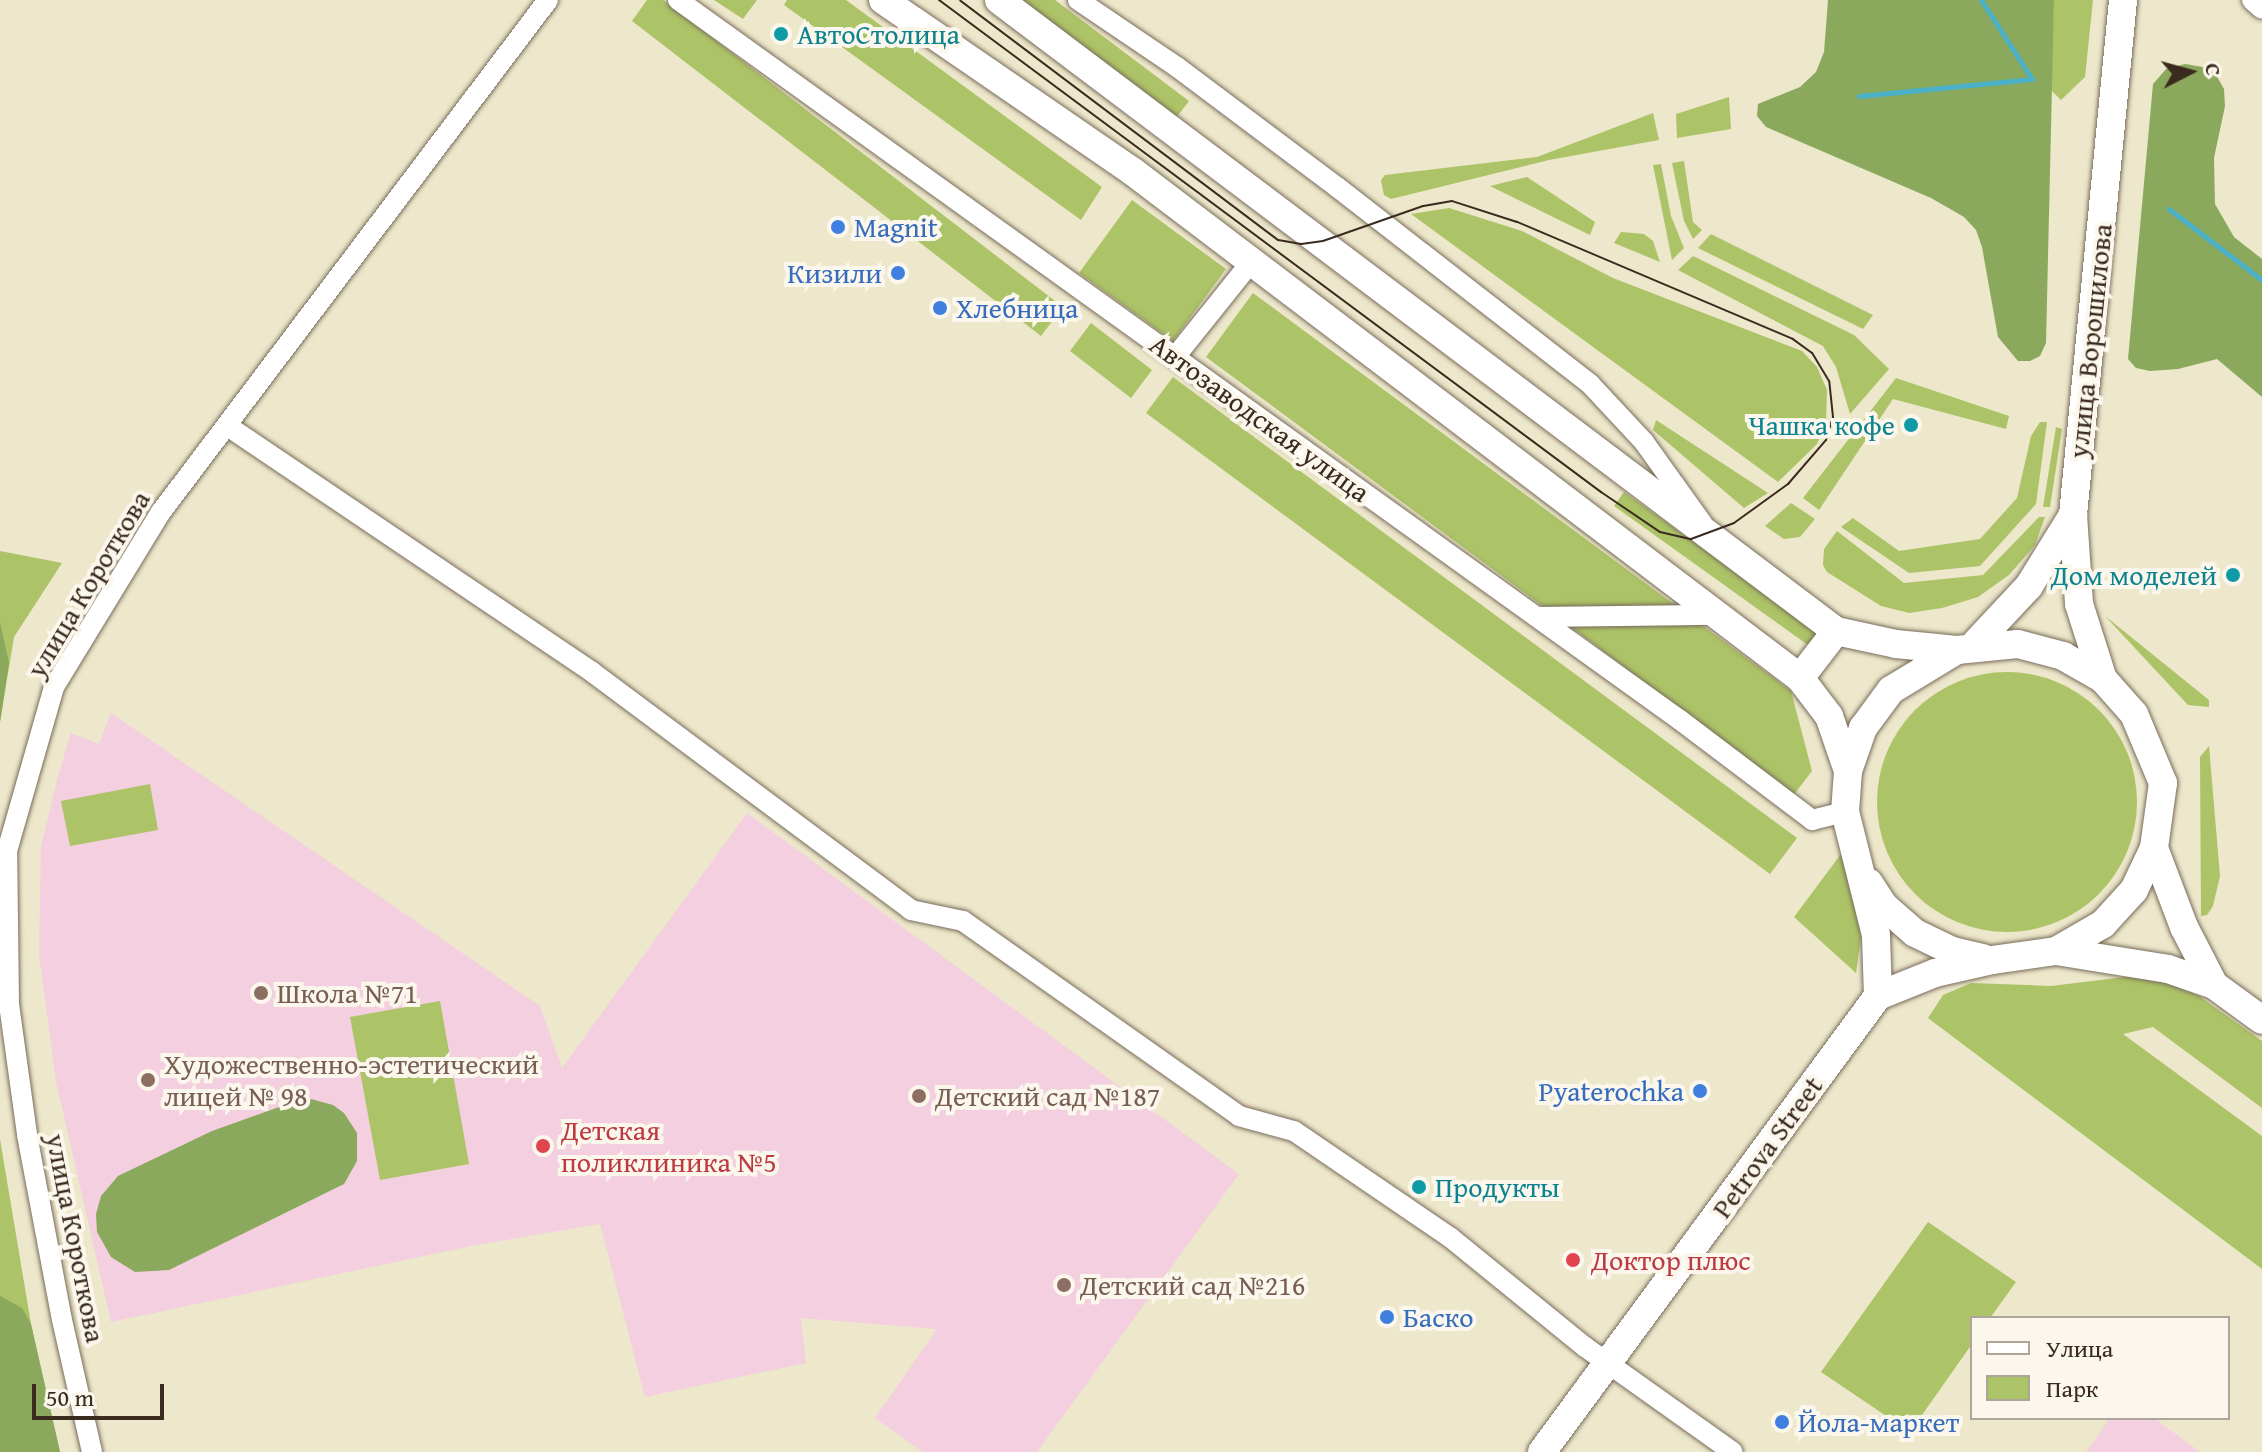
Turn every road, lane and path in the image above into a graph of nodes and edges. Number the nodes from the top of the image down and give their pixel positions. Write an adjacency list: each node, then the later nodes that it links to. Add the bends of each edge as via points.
1 (548, 0): 11 (street, улица Короткова)
2 (678, 0): 10 (street, Автозаводская улица)
3 (883, 0): 9 (main road, via 1111,156)
4 (999, 0): 13 (main road, via 1625,468)
5 (1078, 0): 13 (street, via 1337,187 1590,384 1644,442)
6 (2123, 0): 12 (main road, улица Ворошилова)
7 (2252, 0): 8 (street)
8 (2262, 9)
9 (1252, 261): 10 (street); 14 (main road)
10 (1175, 357): 15 (street, Автозаводская улица)
11 (229, 427): 29 (street, via 592,672 911,910 963,921 1239,1116 1294,1131 1451,1238); 30 (street, улица Короткова, via 161,512 54,687 7,851 14,1051 62,1320)
12 (2073, 515): 17 (main road, улица Ворошилова, via 2029,586); 19 (main road, via 2079,604)
13 (1716, 542): 16 (main road)
14 (1713, 615): 15 (street); 18 (main road)
15 (1537, 617): 21 (street, Автозаводская улица, via 1812,820)
16 (1836, 631): 17 (main road, via 1896,644); 18 (main road)
17 (1965, 648): 19 (main road, via 2018,644 2063,656); 20 (main road, via 1891,690 1863,728)
18 (1800, 678): 20 (main road, via 1829,716)
19 (2103, 679): 22 (main road, via 2134,714 2163,783)
20 (1848, 771): 21 (main road)
21 (1845, 812): 23 (main road)
22 (2154, 848): 24 (main road, via 2134,890 2103,924); 26 (main road, via 2184,927)
23 (1861, 871): 25 (main road, via 1884,906 1915,933 1952,951); 27 (main road, via 1876,935)
24 (2056, 951): 25 (main road); 26 (main road, via 2121,959)
25 (1992, 960): 27 (main road, via 1935,973)
26 (2214, 985): 28 (main road)
27 (1878, 996): 29 (main road, Petrova Street)
28 (2262, 1020)
29 (1608, 1363): 31 (main road, Petrova Street); 32 (street)
30 (92, 1452)
31 (1542, 1452)
32 (1733, 1452)

